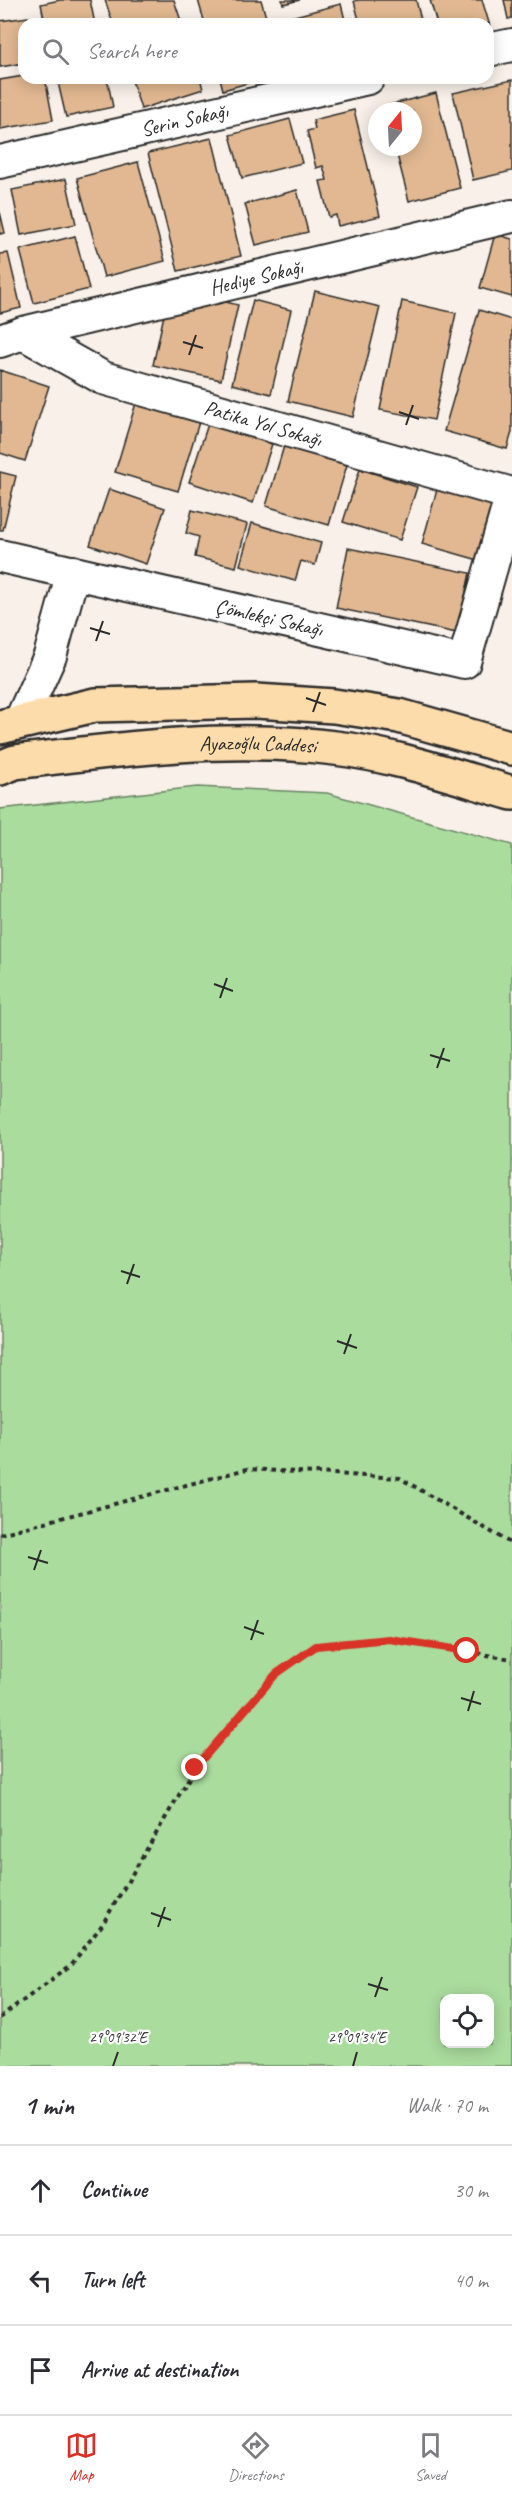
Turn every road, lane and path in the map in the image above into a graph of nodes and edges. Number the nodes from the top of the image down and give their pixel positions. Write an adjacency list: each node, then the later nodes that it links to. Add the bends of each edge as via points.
1 (512, 45): 2 (street)
2 (494, 50)
3 (342, 84): 4 (street, Serin Sokağı)
4 (0, 162)
5 (512, 216): 6 (street, Hediye Sokağı)
6 (11, 337): 7 (street, Patika Yol Sokağı, via 103,378)
7 (512, 494): 9 (street, Çömlekçi Sokağı, via 464,663)
8 (0, 556): 9 (street, Çömlekçi Sokağı)
9 (73, 572): 10 (street, via 51,656)
10 (11, 723): 11 (main road, Ayazoğlu Caddesi, via 94,705 267,702 334,706 399,716)
11 (512, 747)
12 (0, 768): 13 (main road, Ayazoğlu Caddesi, via 15,762 128,748 233,744 335,748 432,769)
13 (512, 793)
14 (0, 1534): 15 (path, via 247,1469 400,1479)
15 (512, 1544)
16 (512, 1659): 17 (path, via 389,1639 316,1646 276,1674 195,1768 102,1925 70,1965)
17 (0, 2018)

